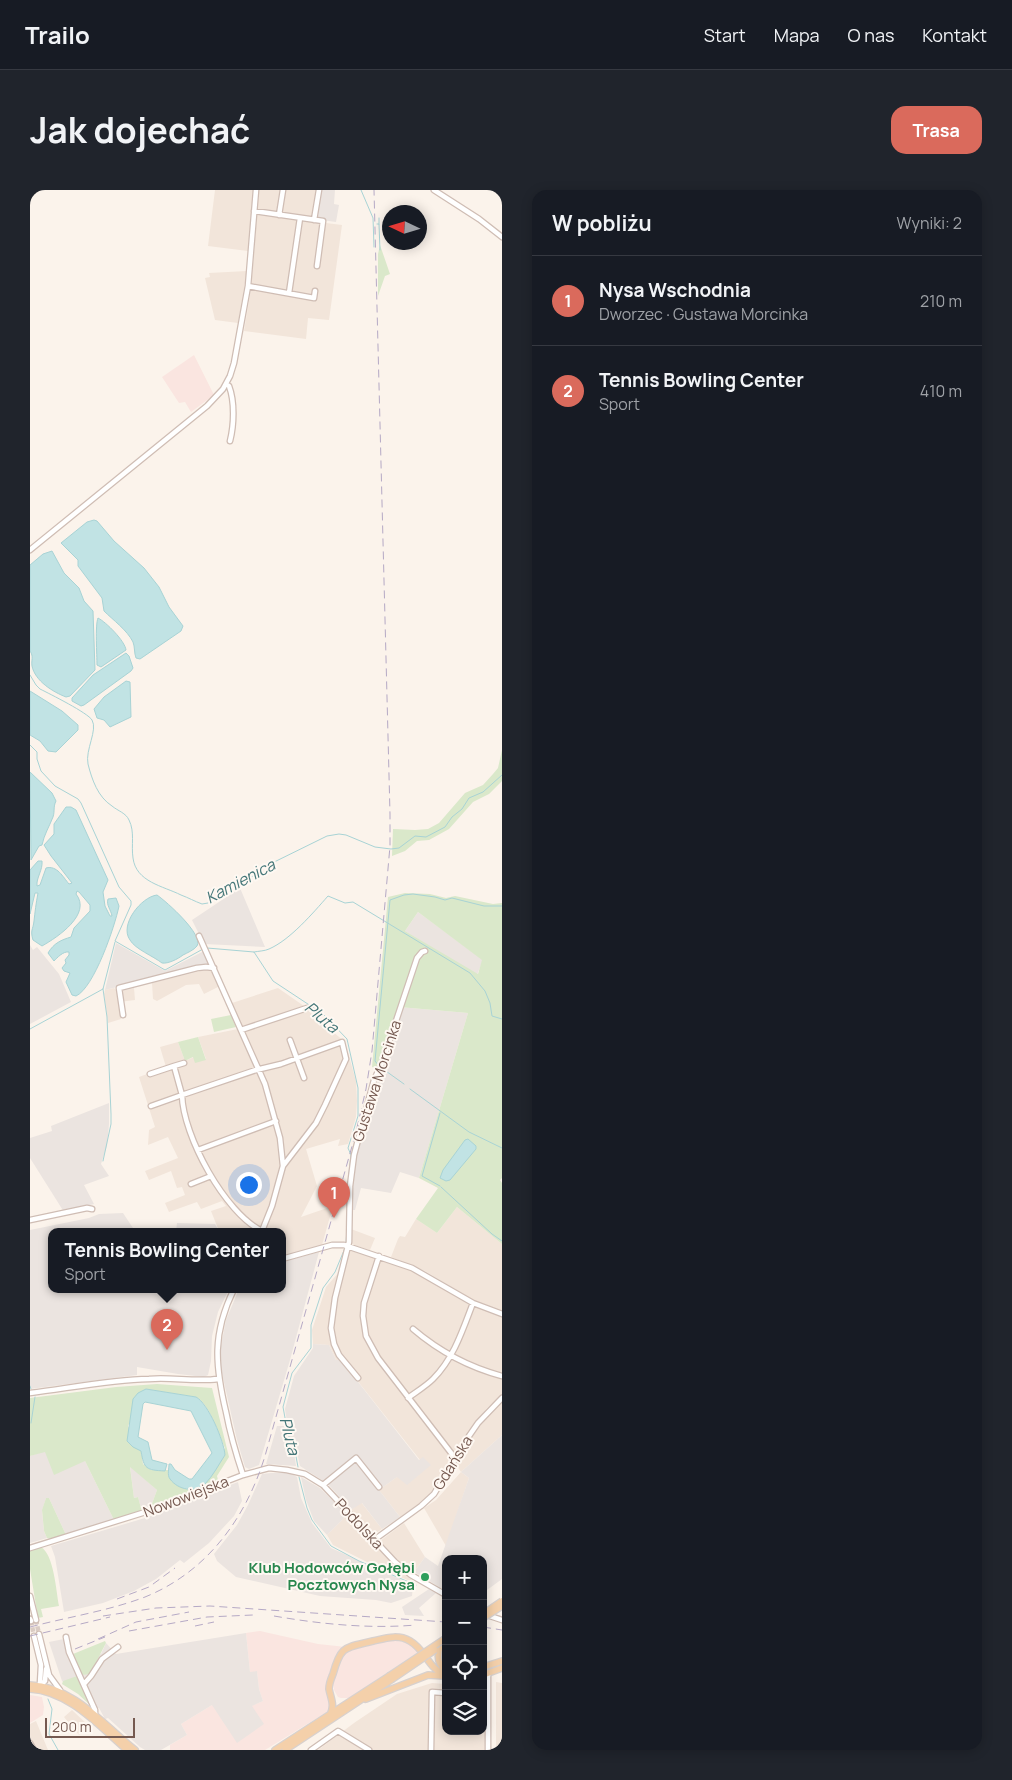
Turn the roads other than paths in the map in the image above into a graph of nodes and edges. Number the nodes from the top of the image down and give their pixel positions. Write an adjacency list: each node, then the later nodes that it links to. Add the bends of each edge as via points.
1 (256, 190): 5 (street)
2 (284, 190): 6 (street)
3 (319, 190): 8 (street)
4 (434, 190): 9 (street)
5 (254, 211): 6 (street); 11 (street)
6 (280, 215): 7 (street)
7 (300, 218): 8 (street); 13 (street)
8 (314, 220): 10 (street, via 323,221)
9 (502, 237)
10 (318, 266)
11 (248, 286): 13 (street); 14 (street)
12 (315, 291): 13 (street, via 314,298)
13 (288, 293)
14 (226, 384): 15 (street, via 232,396); 16 (street, via 207,406)
15 (230, 441)
16 (30, 550)
17 (199, 936): 19 (street)
18 (425, 951): 41 (street, Gustawa Morcinka, via 417,958 374,1080 354,1155)
19 (214, 968): 21 (street, via 197,968 119,988); 22 (street)
20 (307, 1008): 22 (street)
21 (123, 1015)
22 (241, 1030): 27 (street)
23 (290, 1040): 24 (street)
24 (297, 1058): 27 (street); 29 (street); 34 (street, via 342,1042 346,1059 316,1123)
25 (184, 1062): 26 (street)
26 (174, 1066): 28 (street); 30 (street)
27 (259, 1070): 30 (street); 32 (street)
28 (150, 1074)
29 (304, 1078)
30 (182, 1096): 31 (street); 33 (street, via 188,1128)
31 (151, 1106)
32 (276, 1120): 33 (street); 34 (street)
33 (198, 1150): 35 (street)
34 (283, 1166): 40 (street)
35 (211, 1176): 36 (street); 39 (street, via 224,1196)
36 (191, 1184)
37 (92, 1209): 38 (street)
38 (30, 1220)
39 (256, 1228)
40 (263, 1228)
41 (346, 1246): 42 (street); 43 (street, via 332,1245); 50 (street, Gustawa Morcinka, via 335,1298 332,1334 339,1355)
42 (379, 1256): 45 (street, via 425,1275); 53 (street, via 364,1303 365,1330 372,1350)
43 (286, 1258)
44 (232, 1293): 51 (street, Nowowiejska, via 219,1329)
45 (473, 1302): 46 (street); 48 (street)
46 (502, 1314)
47 (412, 1330): 48 (street)
48 (450, 1356): 49 (street); 53 (street, via 433,1378)
49 (502, 1376)
50 (358, 1378)
51 (218, 1379): 52 (street, via 133,1380); 56 (street, Nowowiejska)
52 (30, 1393)
53 (408, 1398): 55 (street)
54 (502, 1398): 55 (street, Gdańska, via 477,1424)
55 (455, 1458): 59 (street, Gdańska, via 431,1497)
56 (243, 1475): 57 (street, Podolska, via 269,1468 287,1470 305,1474); 60 (street, Nowowiejska, via 152,1510)
57 (323, 1485): 58 (street, Podolska, via 356,1458); 59 (street, Podolska)
58 (379, 1487)
59 (374, 1540): 61 (street, Podolska, via 403,1570)
60 (30, 1548)
61 (442, 1593)
62 (30, 1596): 68 (street)
63 (502, 1601): 65 (main road, bridge)
64 (502, 1606): 67 (main road, bridge)
65 (487, 1610)
66 (487, 1615): 69 (street)
67 (487, 1615)
68 (32, 1620)
69 (502, 1620)
70 (36, 1635): 76 (street)
71 (66, 1637): 91 (street)
72 (442, 1641): 89 (main road, bridge)
73 (442, 1646): 89 (main road, bridge)
74 (118, 1647): 91 (street, via 102,1659)
75 (442, 1648): 81 (main road, via 438,1660)
76 (42, 1657): 78 (street); 83 (street)
77 (502, 1661): 80 (main road)
78 (46, 1666): 92 (street, via 45,1681); 93 (street)
79 (431, 1666): 84 (main road); 86 (main road, via 410,1641 388,1637 352,1646 339,1655); 87 (main road)
80 (487, 1666)
81 (442, 1667)
82 (502, 1668): 85 (main road)
83 (41, 1673): 90 (street); 92 (street)
84 (442, 1674)
85 (487, 1675)
86 (332, 1676): 95 (main road, via 334,1698); 96 (main road, via 329,1685 333,1706)
87 (428, 1676): 88 (main road); 95 (main road)
88 (442, 1676)
89 (390, 1678): 95 (main road)
90 (30, 1684): 92 (main road)
91 (84, 1684): 97 (street)
92 (38, 1689): 93 (main road); 100 (main road, via 66,1699)
93 (60, 1690): 97 (main road)
94 (442, 1693): 107 (street, via 432,1692)
95 (351, 1703): 96 (main road); 104 (main road)
96 (330, 1715): 103 (main road)
97 (95, 1716): 102 (main road)
98 (487, 1722): 108 (street)
99 (30, 1743): 101 (street)
100 (123, 1749)
101 (34, 1750)
102 (135, 1750)
103 (275, 1750)
104 (285, 1750)
105 (311, 1750): 106 (street, via 338,1731)
106 (369, 1750)
107 (431, 1750)
108 (488, 1750)

